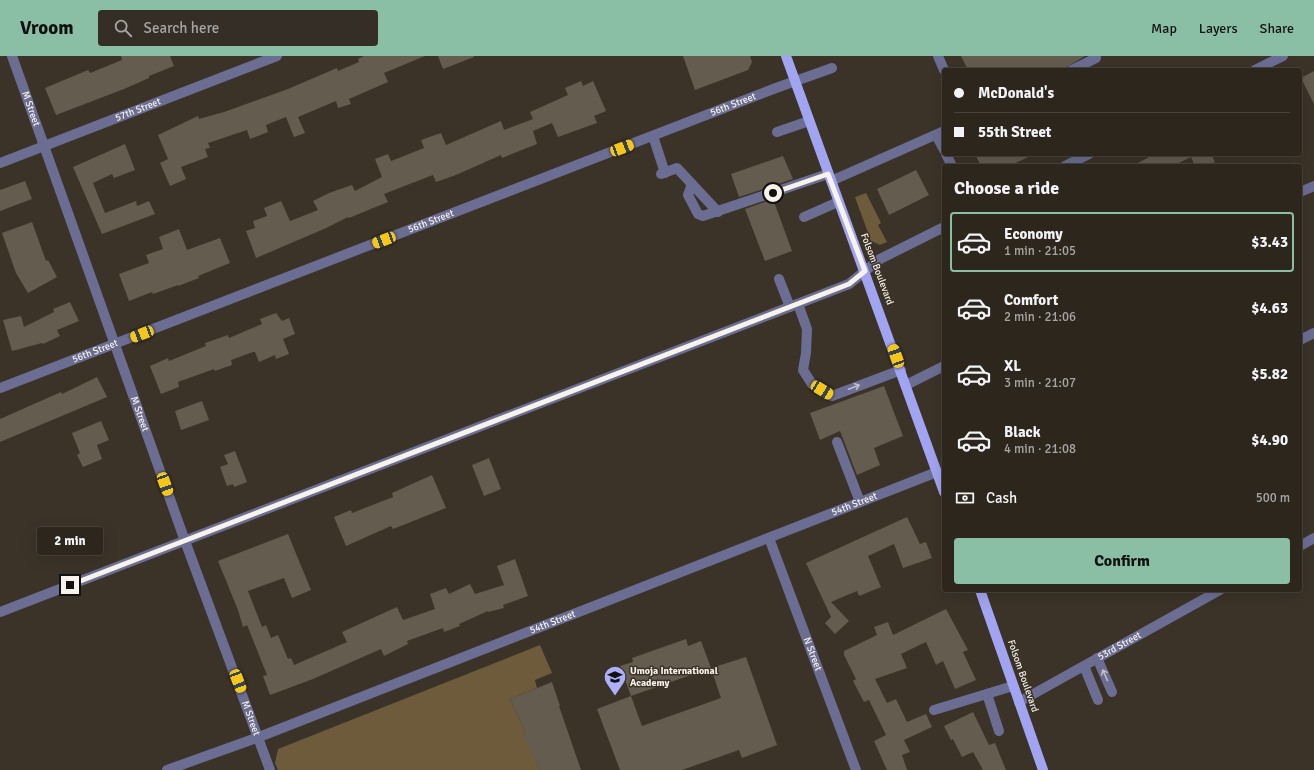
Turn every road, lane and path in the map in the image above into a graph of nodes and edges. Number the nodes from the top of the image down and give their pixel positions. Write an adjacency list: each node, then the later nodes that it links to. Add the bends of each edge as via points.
1 (12, 56): 16 (street, M Street)
2 (277, 56): 16 (street, 57th Street)
3 (786, 56): 11 (main road, Folsom Boulevard)
4 (938, 56): 8 (street)
5 (1094, 56): 9 (street, via 1096,58)
6 (1283, 56): 10 (street)
7 (832, 68): 11 (street, 56th Street)
8 (943, 68)
9 (1076, 68)
10 (1259, 68)
11 (795, 81): 12 (main road, Folsom Boulevard); 15 (street, 56th Street)
12 (810, 120): 13 (street); 20 (main road, Folsom Boulevard)
13 (777, 132)
14 (940, 133): 20 (street)
15 (653, 136): 21 (street, via 663,174 677,168); 33 (street, 56th Street)
16 (44, 146): 18 (street, 57th Street); 33 (street, M Street)
17 (1085, 156): 19 (street)
18 (0, 163)
19 (1069, 164)
20 (830, 178): 24 (main road, Folsom Boulevard); 25 (street)
21 (692, 184): 25 (street); 25 (street, via 688,195 698,214 703,216)
22 (1314, 186): 23 (street)
23 (1302, 191)
24 (838, 202): 26 (street); 28 (main road, Folsom Boulevard)
25 (718, 212)
26 (804, 217)
27 (942, 228): 28 (street, via 880,259)
28 (865, 271): 30 (street, via 849,284); 35 (main road, Folsom Boulevard)
29 (779, 279): 30 (street)
30 (794, 305): 35 (street, one-way to 35, via 807,329 803,370 812,384 832,396); 44 (street)
31 (1314, 333): 32 (street)
32 (1302, 339)
33 (116, 344): 37 (street, 56th Street); 44 (street, M Street)
34 (942, 367): 36 (street)
35 (901, 370): 36 (main road, Folsom Boulevard)
36 (906, 385): 39 (main road, Folsom Boulevard)
37 (0, 388)
38 (837, 442): 41 (street)
39 (937, 472): 40 (main road, Folsom Boulevard); 41 (street, 54th Street)
40 (942, 486)
41 (860, 502): 42 (street, 54th Street)
42 (770, 538): 58 (street, 54th Street); 61 (street, N Street)
43 (1314, 538): 45 (street)
44 (185, 541): 48 (street); 58 (street, M Street)
45 (1302, 545)
46 (981, 592): 51 (main road, Folsom Boulevard)
47 (1216, 592): 49 (street, 53rd Street)
48 (0, 612)
49 (1097, 658): 50 (street, 53rd Street); 52 (street, one-way to 49)
50 (1084, 666): 54 (street); 55 (street, 53rd Street)
51 (1013, 686): 53 (street); 55 (main road, Folsom Boulevard)
52 (1112, 692)
53 (987, 694): 56 (street); 57 (street)
54 (1098, 700)
55 (1019, 702): 62 (main road, Folsom Boulevard)
56 (934, 710)
57 (999, 731)
58 (259, 737): 59 (street, 54th Street); 60 (street, M Street)
59 (167, 770)
60 (270, 770)
61 (856, 770)
62 (1043, 770)

